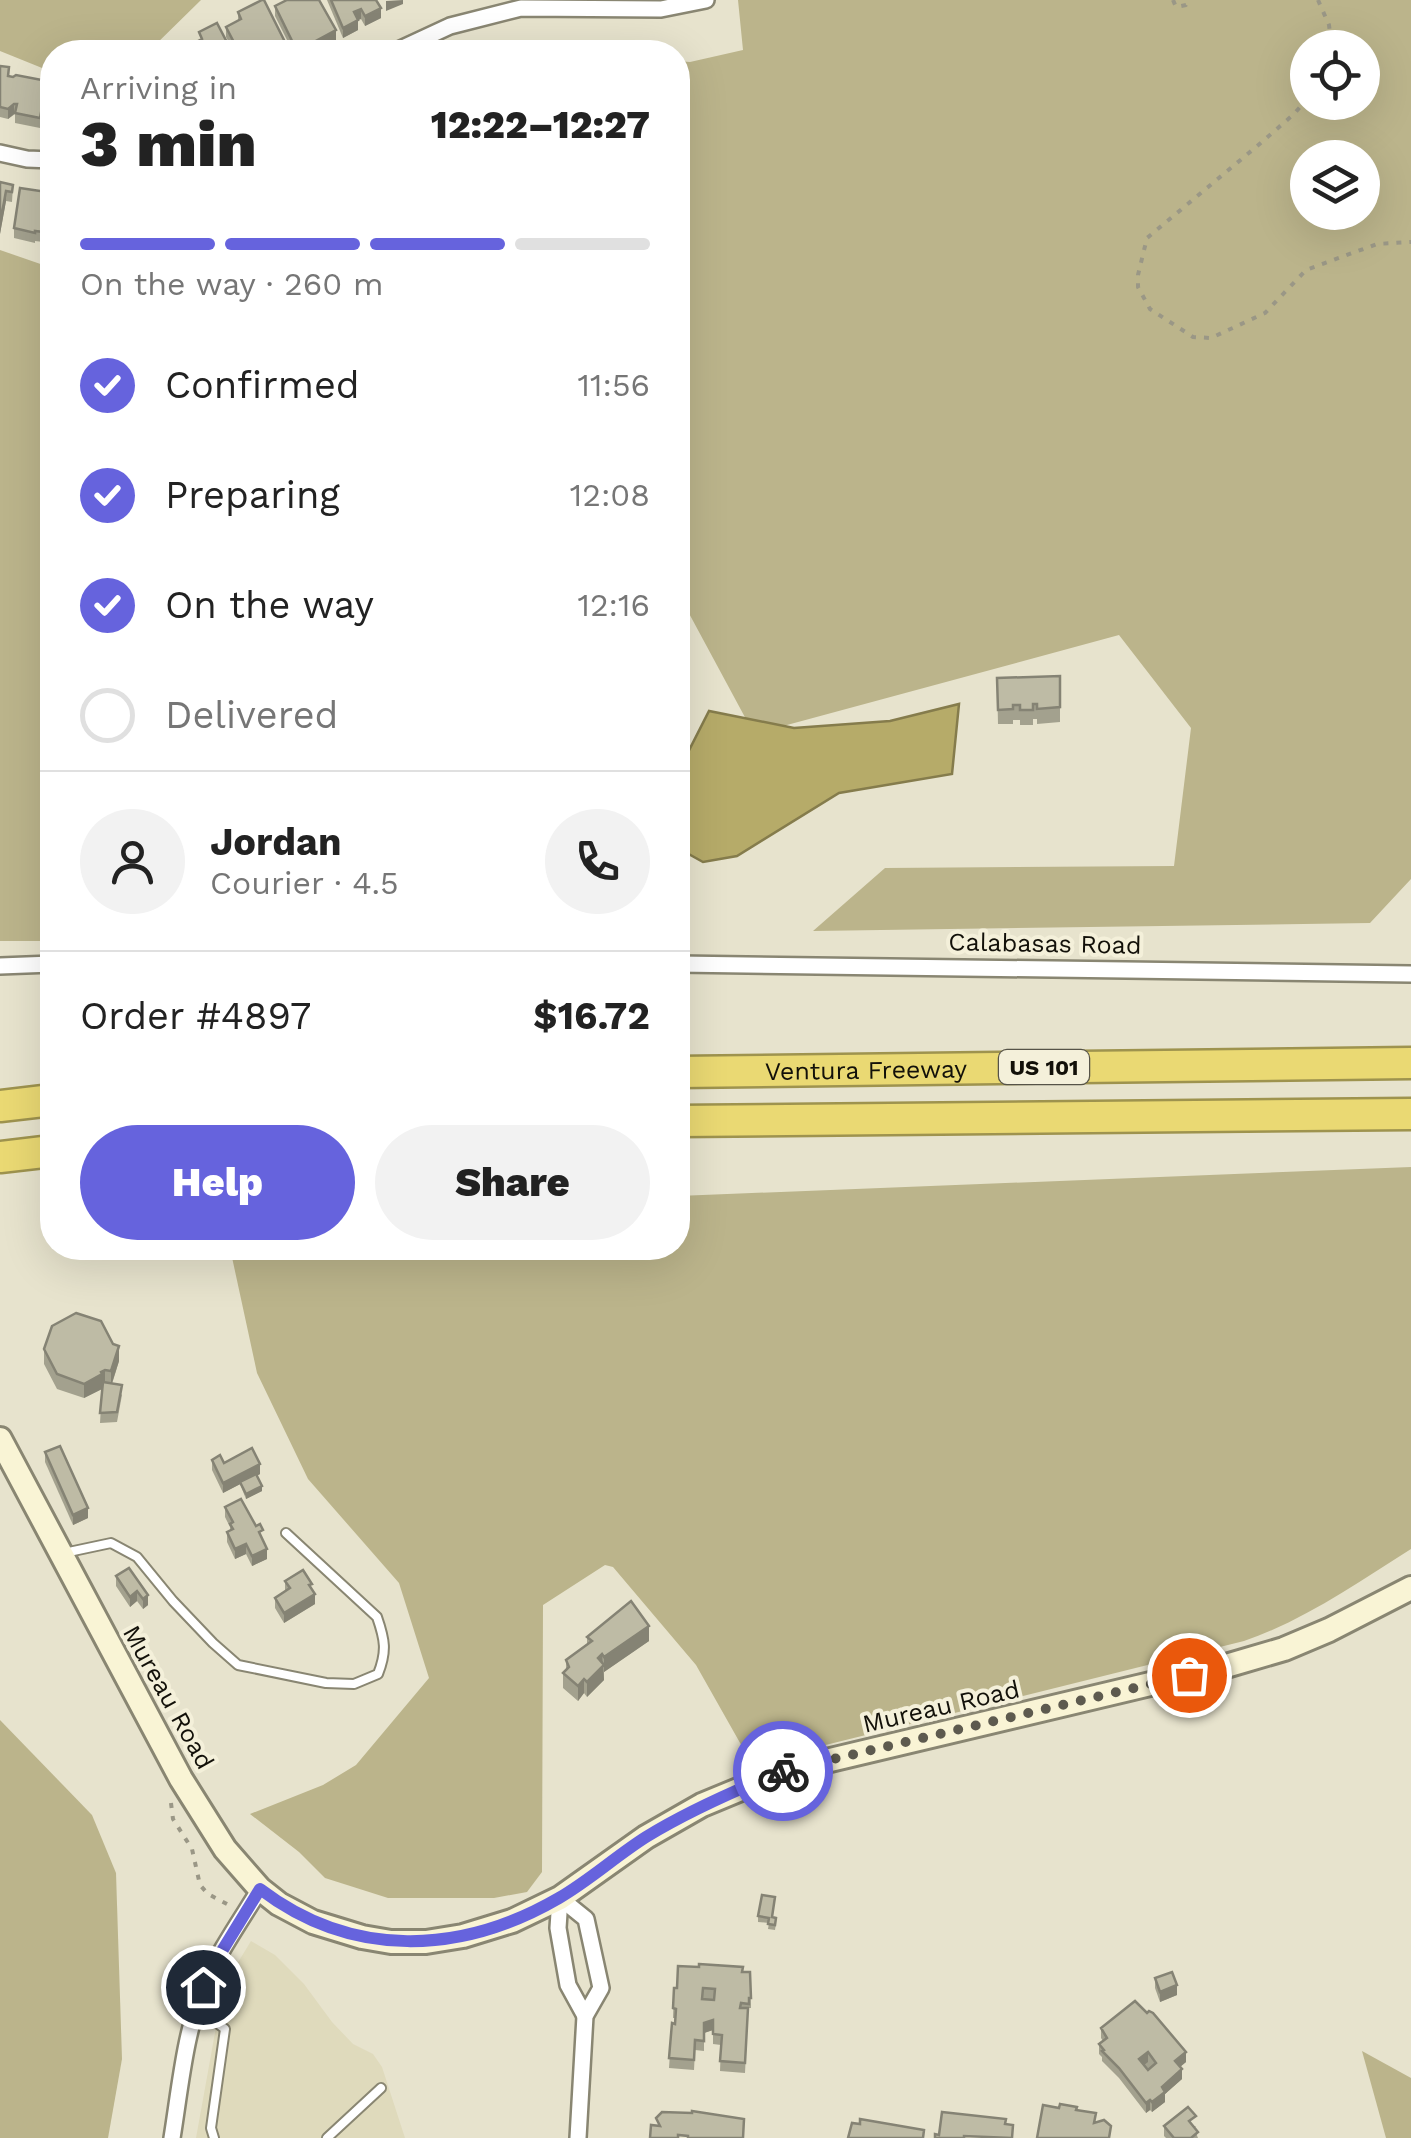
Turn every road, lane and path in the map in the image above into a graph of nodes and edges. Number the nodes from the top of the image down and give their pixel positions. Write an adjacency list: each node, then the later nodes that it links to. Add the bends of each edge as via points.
1 (706, 0): 6 (street, via 661,9 520,8)
2 (1173, 0): 3 (path, via 1176,7)
3 (1189, 0)
4 (1318, 0): 5 (path)
5 (1330, 30)
6 (420, 40)
7 (1290, 118): 10 (path, via 1147,238 1138,287 1150,309 1193,337 1211,338 1265,313 1306,270 1378,244)
8 (0, 153): 9 (street)
9 (40, 160)
10 (1411, 242)
11 (40, 964): 13 (street)
12 (690, 964): 14 (street, Calabasas Road)
13 (0, 966)
14 (1411, 974)
15 (1411, 1063): 16 (highway, Ventura Freeway / US 101)
16 (690, 1072)
17 (40, 1101): 18 (highway)
18 (0, 1106)
19 (1411, 1114): 20 (highway, Ventura Freeway / US 101)
20 (690, 1121)
21 (40, 1152): 22 (highway)
22 (0, 1157)
23 (0, 1438): 25 (main road, Mureau Road)
24 (286, 1533): 25 (lane, via 377,1617 385,1656 378,1674 354,1684 326,1684 238,1665 137,1558 111,1543)
25 (60, 1554): 27 (main road, Mureau Road)
26 (1411, 1588): 29 (main road, Mureau Road, via 1284,1649 1226,1666 784,1771 702,1805)
27 (181, 1779): 28 (main road, Mureau Road); 30 (path, via 170,1788 173,1819 192,1849 200,1885)
28 (260, 1889): 29 (main road, Mureau Road, via 313,1922 391,1942 463,1936); 31 (street, via 214,1964)
29 (560, 1898): 32 (street, via 568,1985); 32 (street, via 586,1918 601,1988)
30 (226, 1904)
31 (197, 2008): 34 (street); 35 (lane, via 225,2029)
32 (585, 2016): 37 (street)
33 (381, 2088): 36 (lane)
34 (172, 2138)
35 (214, 2138)
36 (327, 2138)
37 (578, 2138)

